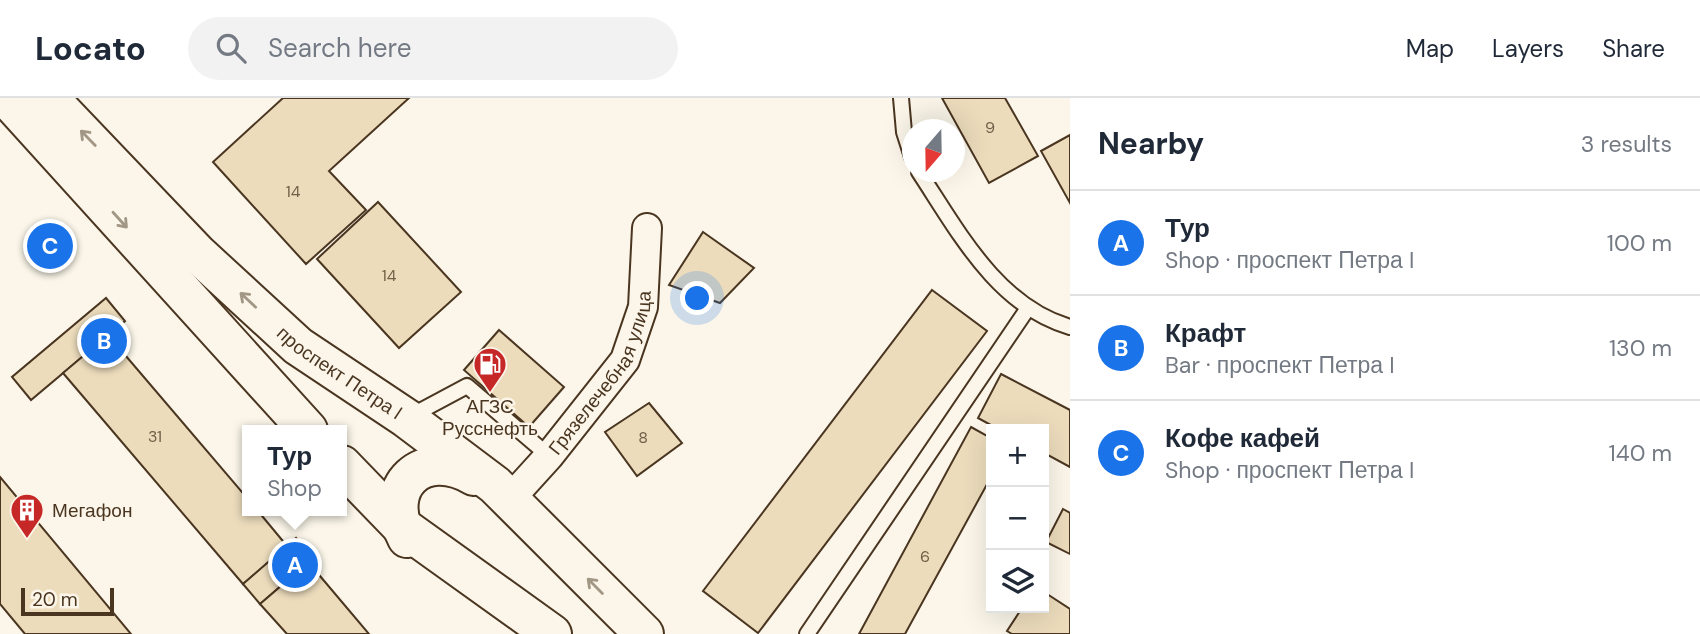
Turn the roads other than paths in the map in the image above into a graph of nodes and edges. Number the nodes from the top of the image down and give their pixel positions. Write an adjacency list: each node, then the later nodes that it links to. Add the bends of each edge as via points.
1 (6, 98): 9 (main road, one-way to 9)
2 (49, 98): 10 (main road, проспект Петра I, one-way to 2, via 298,346 198,254)
3 (901, 98): 4 (lane)
4 (903, 119)
5 (926, 182): 7 (lane, via 988,272)
6 (647, 229): 13 (street, Грязелечебная улица, via 643,307 625,360)
7 (1028, 308): 8 (lane); 22 (lane)
8 (1070, 327)
9 (260, 380): 11 (main road); 12 (main road)
10 (406, 418): 13 (lane, via 467,386); 16 (main road, проспект Петра I)
11 (292, 425)
12 (303, 425)
13 (549, 456): 16 (street, Грязелечебная улица)
14 (347, 470): 17 (main road)
15 (347, 489): 18 (main road, via 387,534)
16 (502, 492): 17 (main road, via 444,464 418,470 402,491); 21 (main road, проспект Петра I, one-way to 16)
17 (400, 525): 18 (main road); 20 (main road)
18 (417, 558): 19 (main road)
19 (524, 634)
20 (552, 634)
21 (644, 634)
22 (807, 634)

